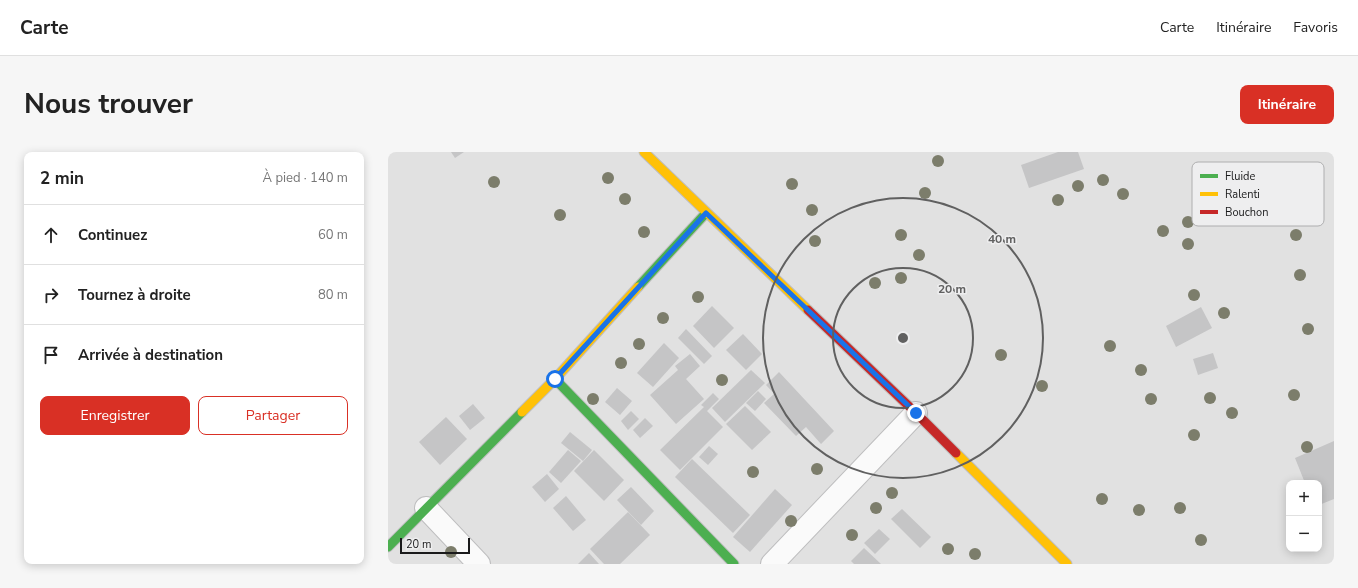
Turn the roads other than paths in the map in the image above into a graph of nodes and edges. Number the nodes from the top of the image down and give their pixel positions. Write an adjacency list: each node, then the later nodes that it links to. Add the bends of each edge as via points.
1 (644, 152): 2 (street)
2 (706, 213): 3 (street); 4 (street)
3 (555, 379): 5 (street); 8 (street)
4 (916, 413): 9 (street); 10 (street)
5 (426, 508): 6 (street); 7 (street)
6 (388, 547)
7 (479, 564)
8 (734, 564)
9 (772, 564)
10 (1068, 564)

